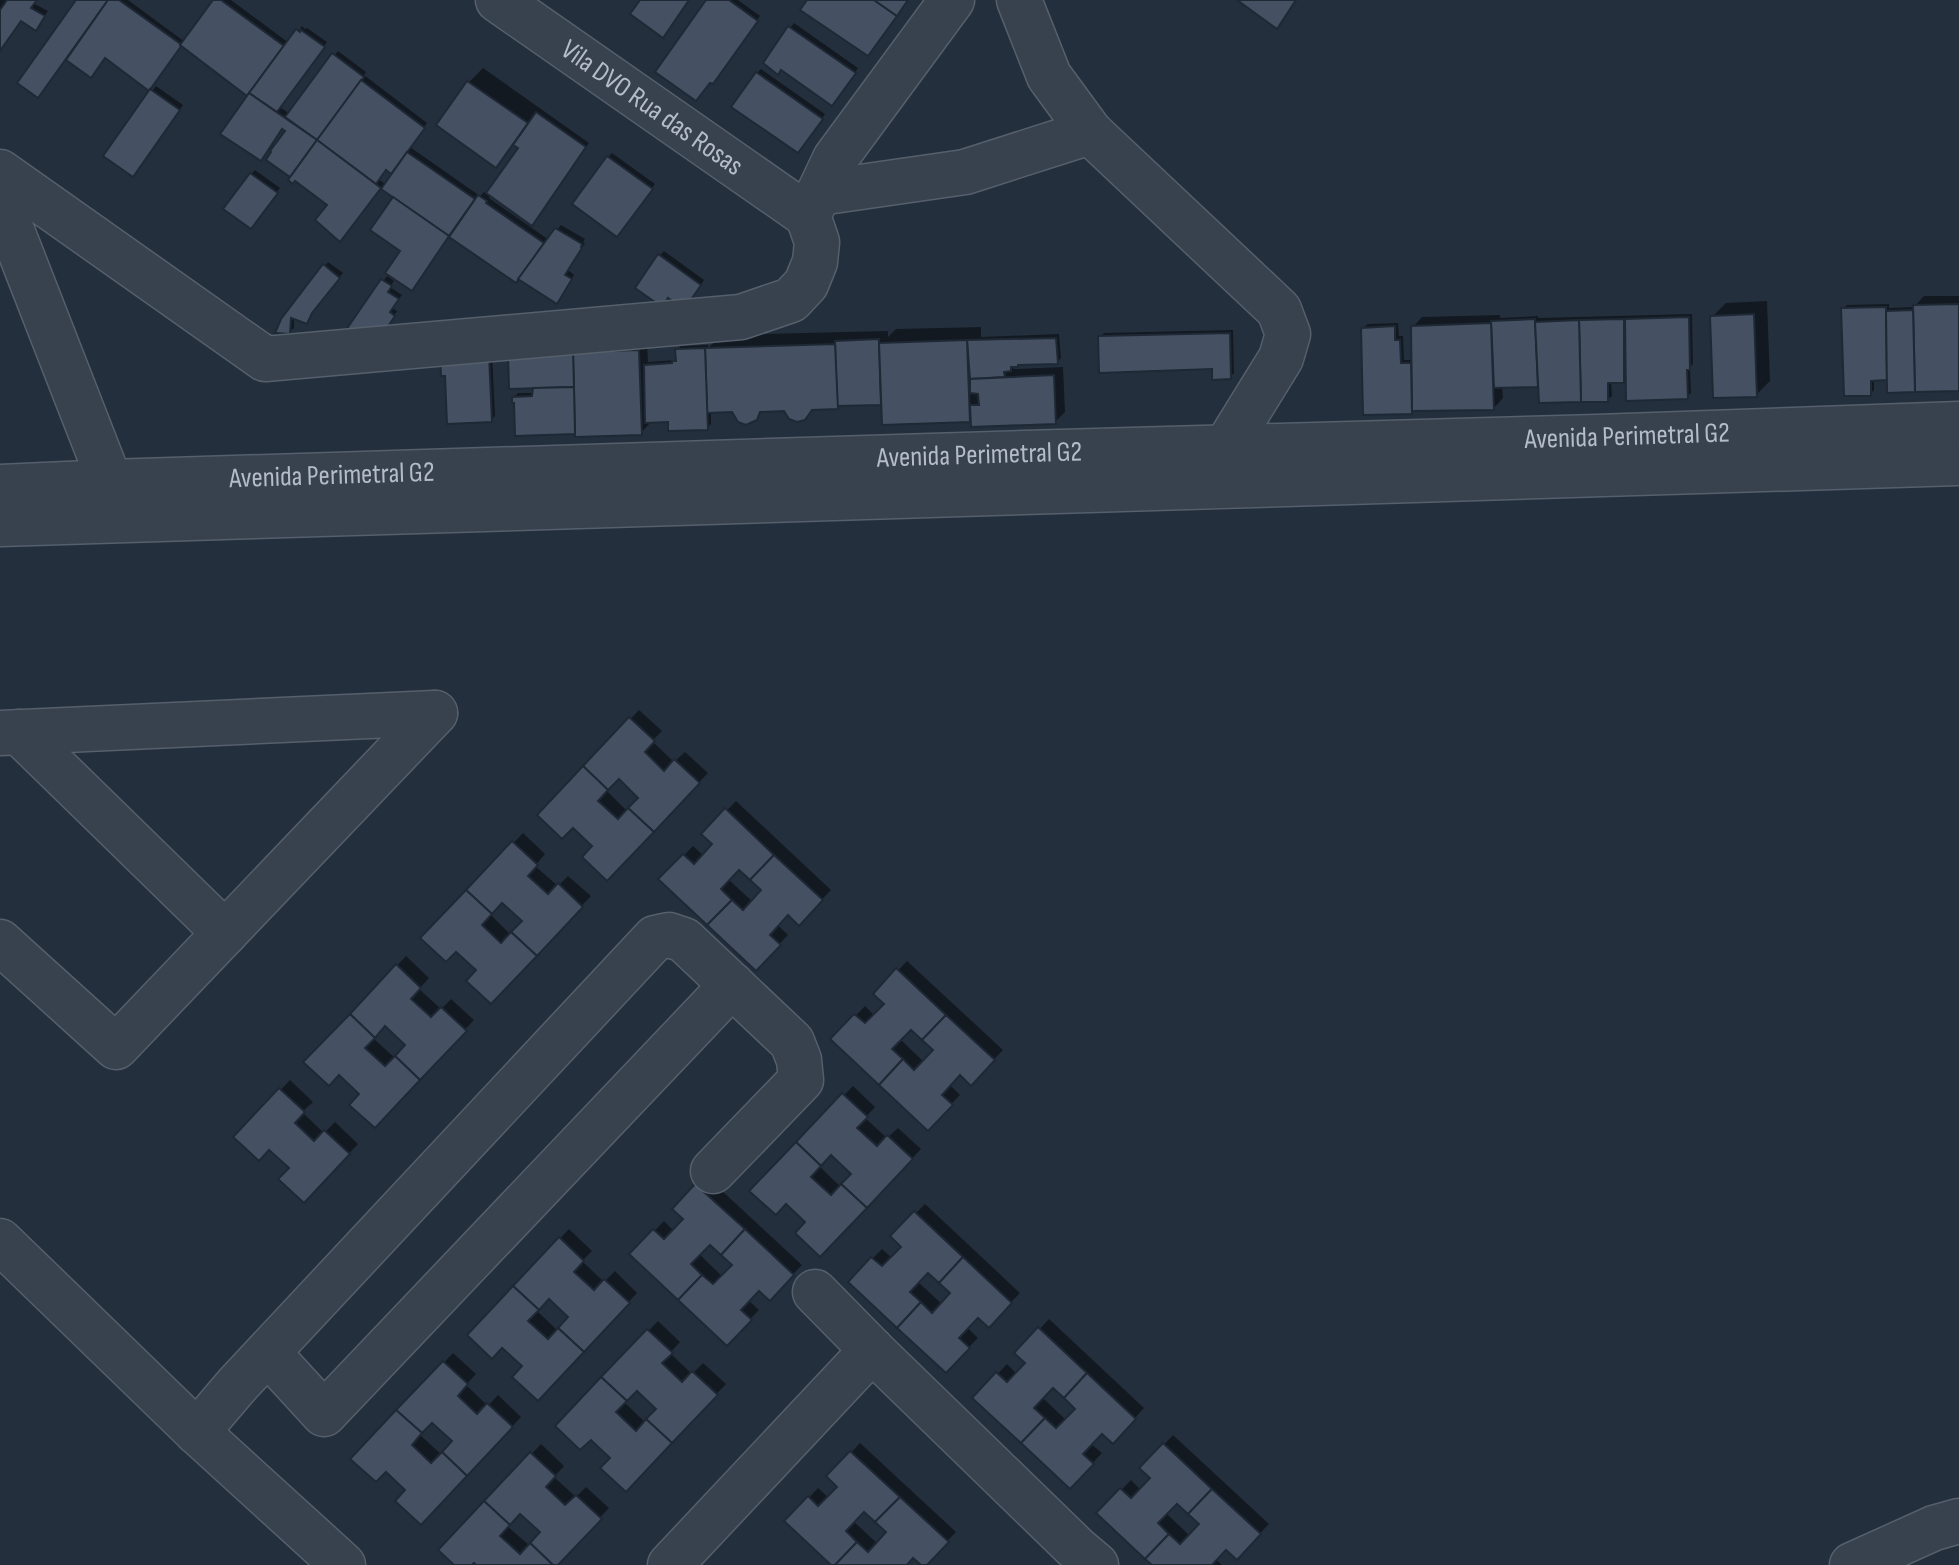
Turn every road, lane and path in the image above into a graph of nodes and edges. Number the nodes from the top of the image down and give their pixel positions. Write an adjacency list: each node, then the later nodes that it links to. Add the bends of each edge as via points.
1 (498, 0): 7 (street, Vila DVO Rua das Rosas)
2 (952, 0): 7 (street, via 835,159)
3 (1019, 0): 4 (street, via 1049,76)
4 (1090, 132): 7 (street, via 965,172); 9 (street, via 1279,310 1288,334 1281,358)
5 (0, 172): 7 (street, via 265,359 741,317 791,300 806,284 815,262)
6 (0, 200): 11 (street)
7 (814, 205)
8 (1959, 424): 9 (street, Avenida Perimetral G2)
9 (1226, 447): 11 (street, Avenida Perimetral G2)
10 (1959, 463): 14 (street)
11 (110, 482): 12 (street, Avenida Perimetral G2)
12 (0, 487)
13 (1959, 488): 15 (street, Avenida Perimetral G2, via 732,527 581,526)
14 (0, 524)
15 (0, 542)
16 (9, 732): 17 (street); 17 (street, via 435,713)
17 (225, 933): 18 (street, via 116,1047)
18 (0, 942)
19 (732, 985): 20 (street, via 792,1042 801,1080); 24 (street, via 684,940 655,938); 24 (street, via 324,1414)
20 (713, 1171)
21 (0, 1241): 25 (street)
22 (815, 1292): 23 (street)
23 (872, 1350): 27 (street); 29 (street)
24 (268, 1353): 25 (street)
25 (197, 1432): 28 (street)
26 (1959, 1521): 30 (street)
27 (1078, 1560)
28 (343, 1565)
29 (670, 1565)
30 (1852, 1565)

